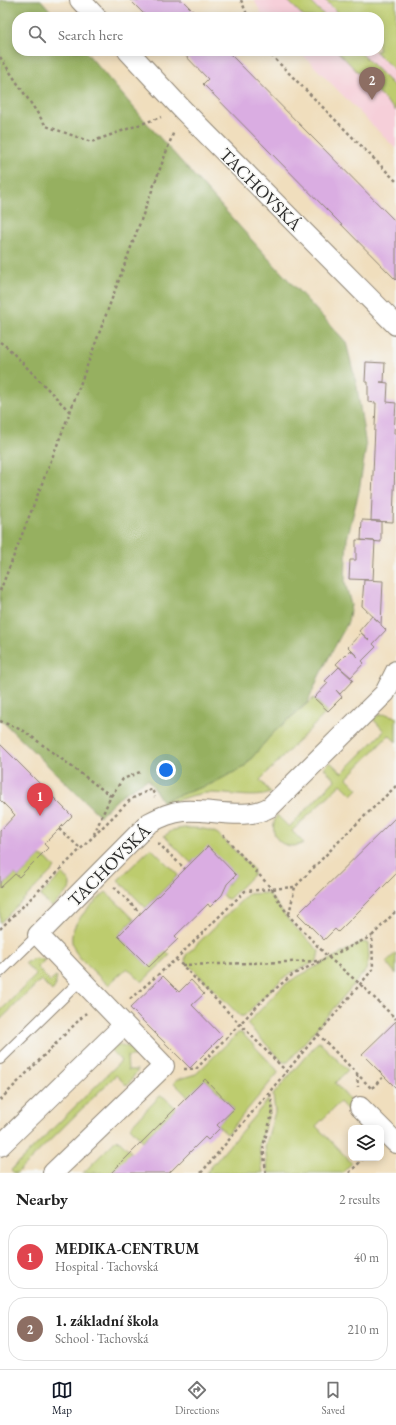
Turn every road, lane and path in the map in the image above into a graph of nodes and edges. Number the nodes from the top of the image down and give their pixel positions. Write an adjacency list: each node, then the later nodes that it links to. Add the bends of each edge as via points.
1 (80, 0): 3 (street)
2 (241, 0): 4 (path)
3 (91, 12)
4 (246, 12)
5 (133, 56): 8 (street, TACHOVSKÁ)
6 (272, 56): 9 (path)
7 (0, 57): 8 (path, via 46,126 91,142)
8 (182, 109): 10 (street, TACHOVSKÁ); 12 (path)
9 (396, 181)
10 (396, 325)
11 (0, 342): 12 (path)
12 (70, 412): 13 (path)
13 (0, 591)
14 (396, 671): 32 (street, TACHOVSKÁ, via 385,693 270,808 246,814 185,811 164,815 149,823)
15 (0, 721): 18 (path, via 24,731)
16 (140, 772): 18 (path, via 123,780)
17 (396, 786): 25 (path)
18 (111, 796): 22 (path, via 92,836)
19 (59, 829): 22 (path)
20 (219, 831): 26 (path)
21 (154, 840): 23 (path)
22 (80, 848): 31 (path)
23 (185, 869)
24 (110, 884): 29 (path)
25 (295, 887): 26 (path); 30 (path)
26 (272, 889): 27 (path); 30 (path)
27 (245, 890)
28 (396, 911): 33 (path)
29 (140, 913)
30 (289, 915): 34 (path)
31 (0, 929)
32 (38, 935): 38 (lane); 39 (street)
33 (372, 936): 34 (path); 40 (path, via 373,969)
34 (328, 957): 36 (path); 40 (path)
35 (176, 959): 37 (path)
36 (322, 960): 37 (path); 43 (path, via 292,975 268,995)
37 (181, 965): 43 (path)
38 (0, 972)
39 (81, 980): 42 (street); 45 (lane)
40 (360, 984): 41 (path); 44 (path)
41 (396, 1019)
42 (124, 1025): 54 (street); 56 (street, via 164,1066)
43 (241, 1025): 46 (path, via 196,1069); 47 (path)
44 (318, 1034): 47 (path); 49 (path)
45 (0, 1059)
46 (181, 1069)
47 (287, 1072): 50 (path)
48 (384, 1076): 49 (path)
49 (372, 1088): 51 (path)
50 (269, 1092): 57 (path); 58 (path, via 273,1111 262,1146)
51 (376, 1093)
52 (360, 1107): 53 (street)
53 (396, 1142)
54 (0, 1146)
55 (361, 1161): 59 (path)
56 (53, 1173)
57 (201, 1173)
58 (266, 1173)
59 (349, 1173)

